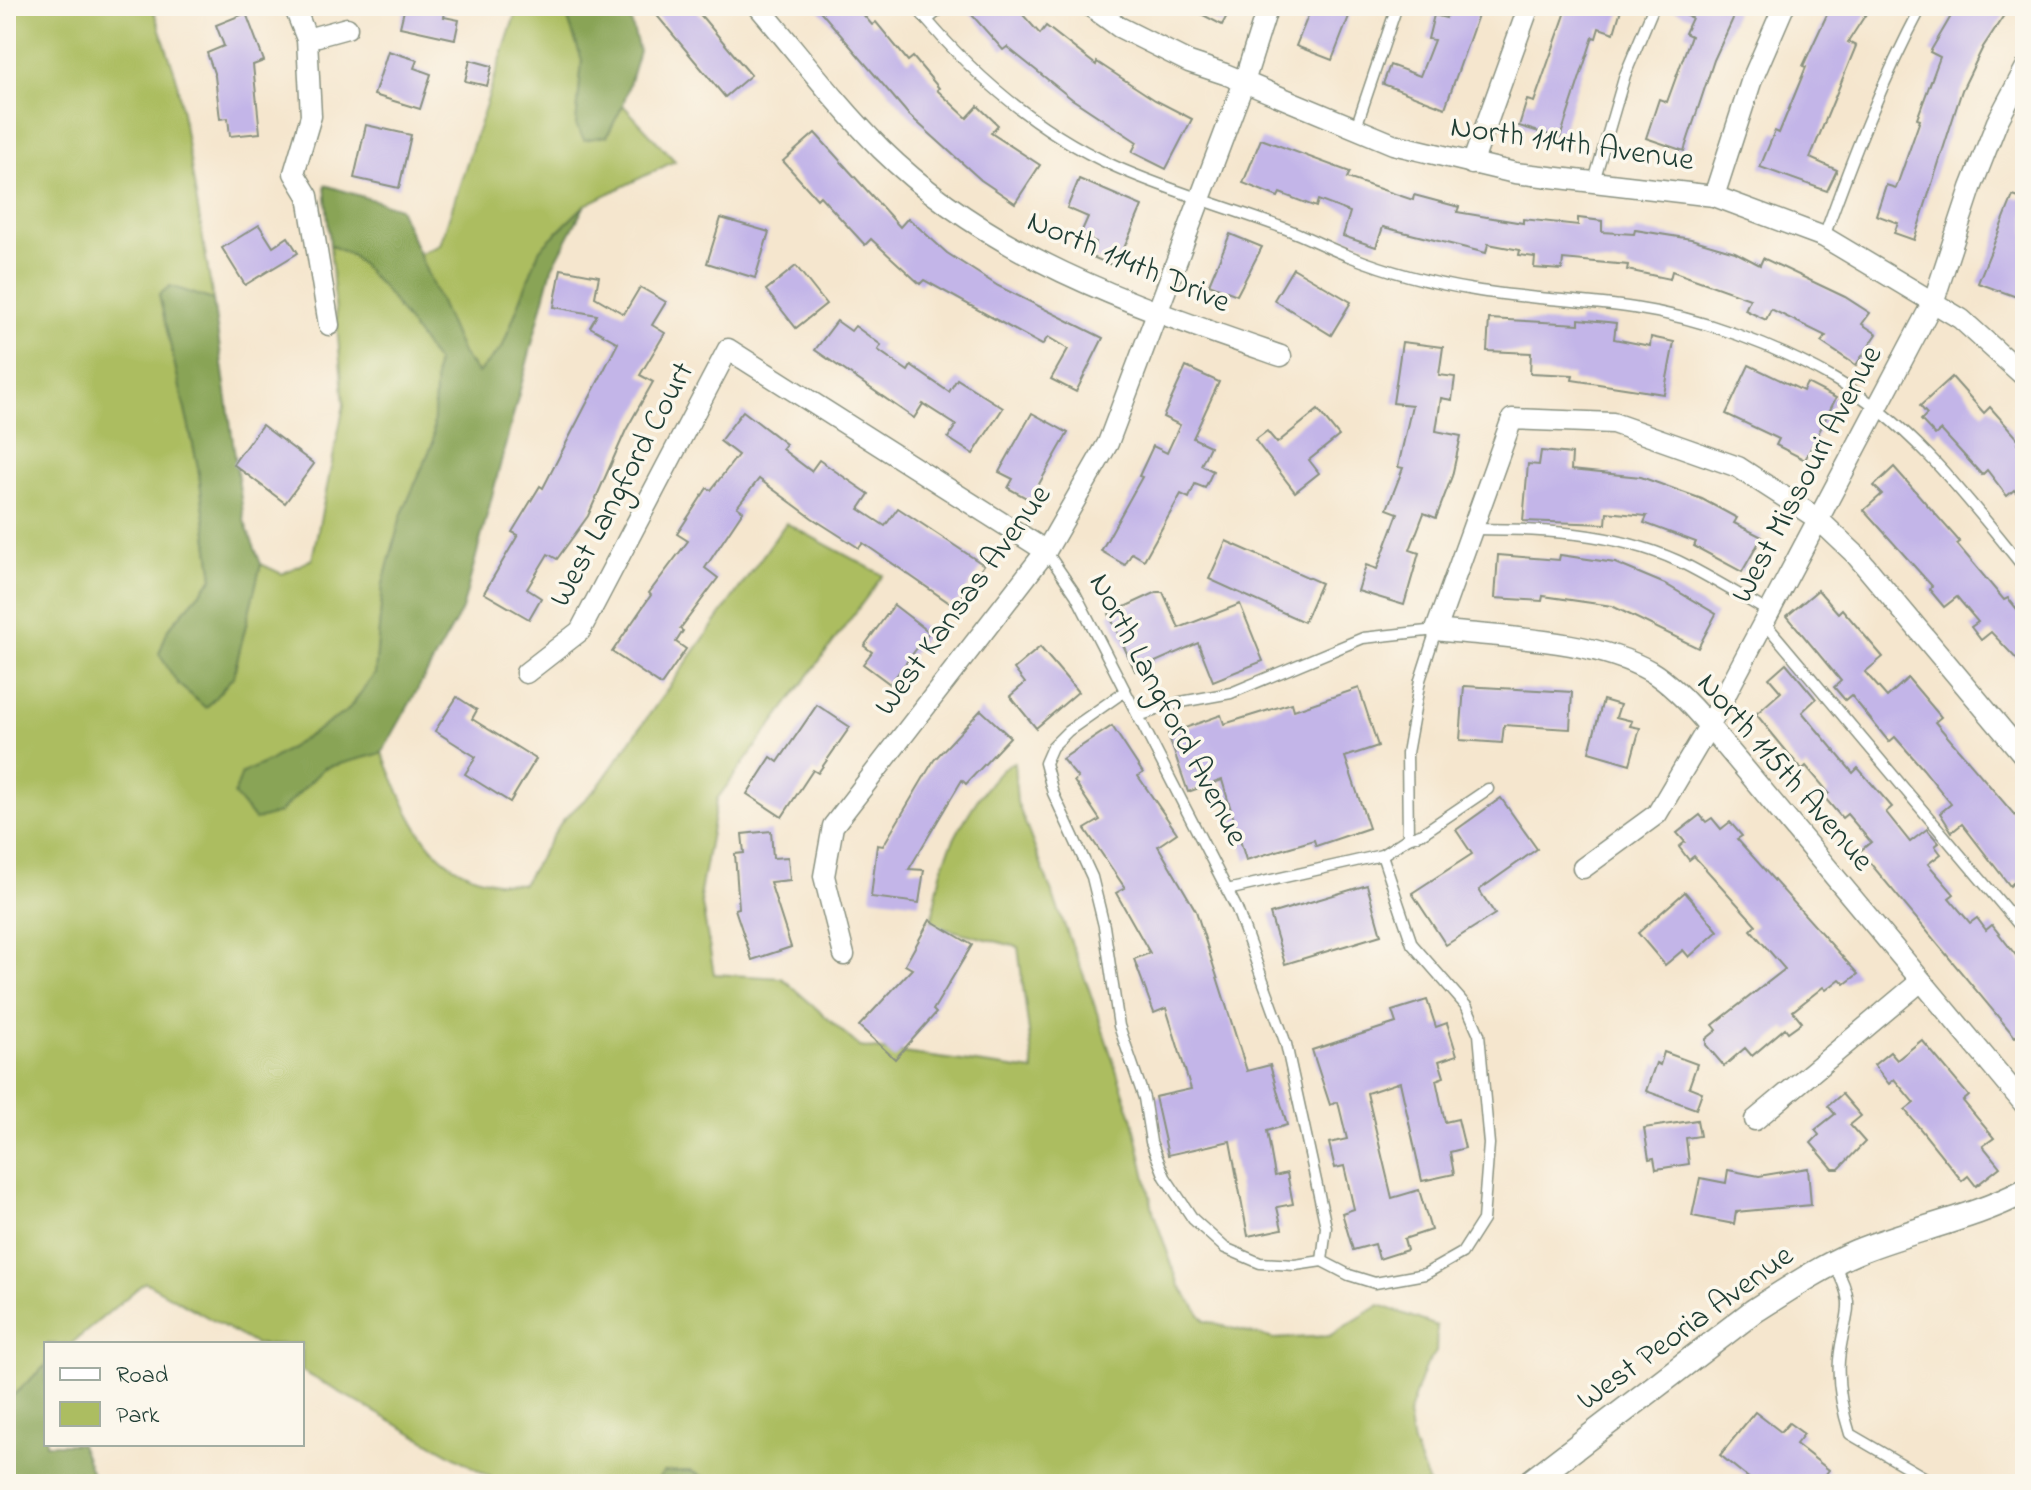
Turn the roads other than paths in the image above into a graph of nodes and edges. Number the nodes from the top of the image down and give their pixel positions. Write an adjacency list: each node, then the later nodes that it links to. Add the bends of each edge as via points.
1 (294, 6): 14 (street)
2 (758, 6): 24 (street, North 114th Drive, via 880,148 945,204 1055,271)
3 (915, 6): 12 (lane)
4 (944, 6): 12 (lane)
5 (1090, 6): 16 (street, North 114th Avenue, via 1154,46)
6 (1268, 6): 16 (street, West Kansas Avenue)
7 (1397, 6): 17 (lane)
8 (1529, 6): 18 (street)
9 (1654, 6): 19 (lane, via 1625,75)
10 (1784, 6): 20 (street, via 1751,82)
11 (1922, 6): 22 (lane, via 1858,140)
12 (927, 20): 21 (lane, via 980,76 1048,130 1113,166)
13 (347, 28): 14 (street)
14 (307, 39): 25 (street, via 311,116 294,173 308,196)
15 (2025, 69): 23 (street, West Missouri Avenue, via 1997,122)
16 (1244, 82): 17 (street, North 114th Avenue); 21 (street, West Kansas Avenue)
17 (1355, 130): 18 (street, North 114th Avenue)
18 (1472, 164): 19 (street, North 114th Avenue)
19 (1594, 181): 20 (street, North 114th Avenue)
20 (1714, 196): 22 (street, North 114th Avenue)
21 (1198, 198): 24 (street, West Kansas Avenue); 29 (lane, via 1442,285 1633,308 1697,323 1798,361)
22 (1824, 237): 23 (street, North 114th Avenue)
23 (1934, 300): 28 (street, North 114th Avenue); 29 (street, West Missouri Avenue)
24 (1155, 313): 27 (street, North 114th Drive); 32 (street, West Kansas Avenue, via 1108,443)
25 (329, 325)
26 (728, 349): 32 (street, North Langford Avenue); 36 (street, West Langford Court, via 580,631)
27 (1281, 356)
28 (2025, 377)
29 (1877, 409): 30 (street, West Missouri Avenue); 33 (lane, via 1942,471)
30 (1818, 519): 31 (street, via 1738,467 1613,423 1512,419); 34 (street, West Missouri Avenue); 40 (street, via 1856,555)
31 (1472, 529): 34 (lane, via 1626,543 1676,560); 35 (street)
32 (1046, 551): 37 (lane, North Langford Avenue, via 1076,595); 47 (street, West Kansas Avenue, via 833,826 824,876)
33 (2025, 569)
34 (1767, 617): 39 (street, West Missouri Avenue); 46 (lane)
35 (1436, 630): 38 (lane, North 115th Avenue, via 1363,638 1231,693); 39 (street, North 115th Avenue, via 1599,650 1650,671); 42 (lane, via 1420,680 1407,753)
36 (526, 673)
37 (1125, 691): 38 (lane, North Langford Avenue); 52 (lane, via 1068,731 1045,763 1053,793 1092,877 1119,1026 1144,1098 1151,1142 1177,1199 1225,1248 1260,1263)
38 (1138, 716): 45 (lane, North Langford Avenue)
39 (1709, 726): 44 (street, West Missouri Avenue, via 1657,814); 48 (street, North 115th Avenue)
40 (2025, 757)
41 (1488, 789): 42 (lane)
42 (1408, 838): 43 (lane)
43 (1382, 855): 45 (lane); 52 (lane, via 1412,944 1467,1007 1479,1034 1489,1144 1483,1220 1462,1253 1425,1274 1375,1283)
44 (1583, 868)
45 (1227, 890): 52 (lane, North Langford Avenue, via 1286,1044 1326,1227)
46 (2025, 932)
47 (844, 955)
48 (1921, 981): 49 (street, North 115th Avenue); 50 (street)
49 (2025, 1105)
50 (1755, 1120)
51 (2025, 1191): 53 (street, West Peoria Avenue)
52 (1322, 1261)
53 (1834, 1264): 54 (street, West Peoria Avenue, via 1754,1311); 55 (lane, via 1851,1309 1839,1359 1839,1401 1850,1434)
54 (1528, 1484)
55 (1936, 1484)

